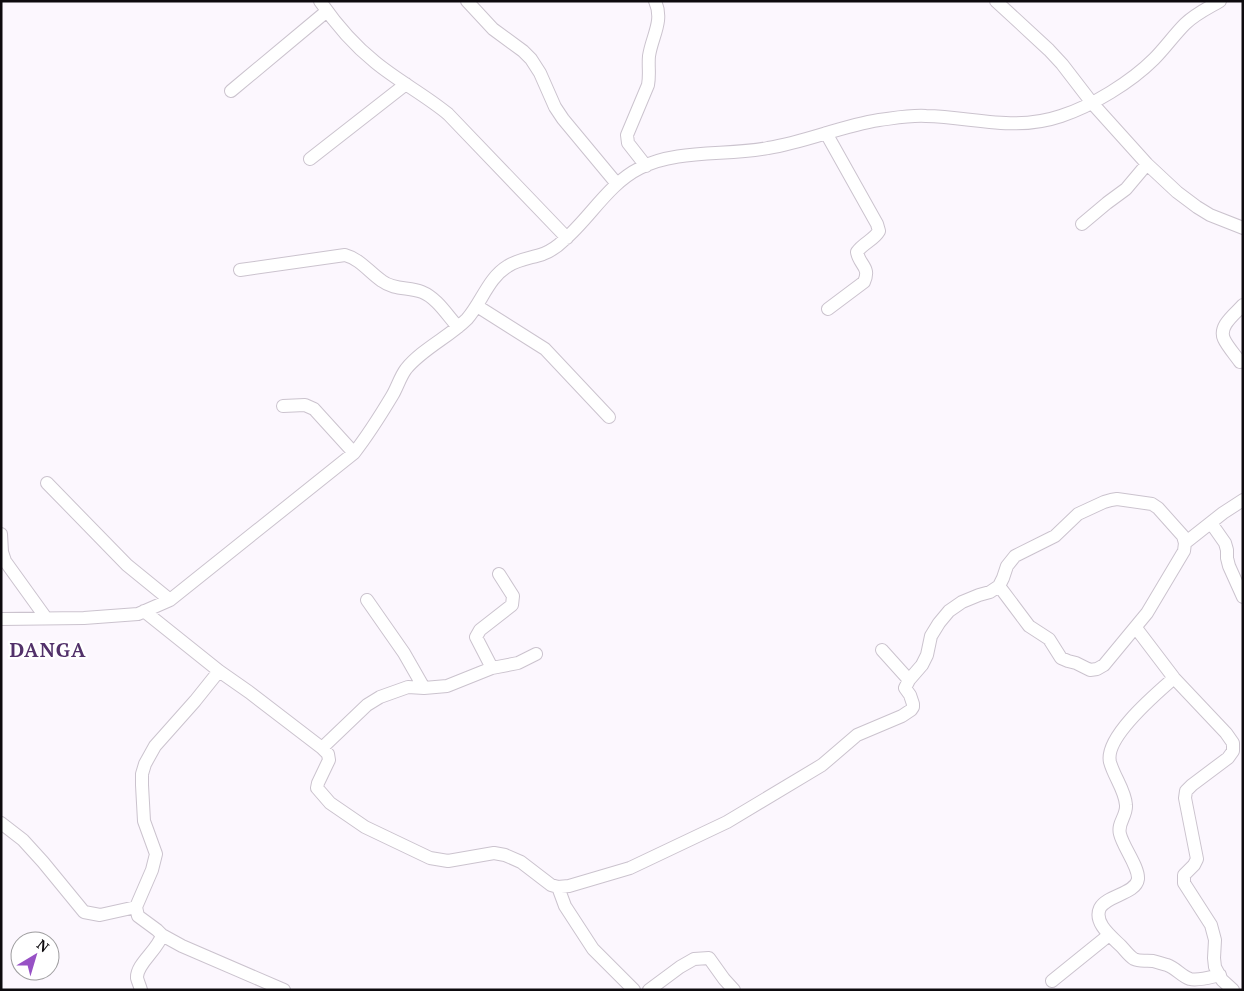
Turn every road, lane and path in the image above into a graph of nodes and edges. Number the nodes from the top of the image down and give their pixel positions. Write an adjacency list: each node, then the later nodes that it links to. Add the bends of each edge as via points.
1 (468, 1): 13 (street, via 493,29 530,59 563,119)
2 (655, 1): 12 (street, via 659,21 648,60 650,76 627,135 628,143)
3 (996, 1): 8 (street, via 1049,50)
4 (1220, 1): 8 (street, via 1185,24 1152,62)
5 (323, 6): 6 (street, via 375,62); 7 (street)
6 (406, 84): 10 (street); 16 (street, via 448,114)
7 (231, 91)
8 (1092, 103): 9 (street, via 1037,123 918,116 878,120); 11 (street)
9 (826, 133): 12 (street, via 765,149 681,156); 20 (street, via 879,231 857,252 867,270 864,282)
10 (310, 159)
11 (1147, 164): 14 (street, via 1126,189); 15 (street, via 1197,207)
12 (646, 166): 13 (street)
13 (617, 184): 16 (street)
14 (1082, 224)
15 (1243, 228)
16 (567, 238): 19 (street, via 551,251 508,266 490,283)
17 (240, 270): 21 (street, via 345,254 382,281 432,298)
18 (1243, 305): 22 (street, via 1222,330 1224,339)
19 (476, 306): 21 (street); 24 (street, via 545,349)
20 (828, 309)
21 (458, 327): 25 (street, via 405,370 375,425)
22 (1240, 362)
23 (283, 406): 25 (street, via 314,409)
24 (609, 417)
25 (354, 453): 34 (street)
26 (47, 483): 34 (street, via 127,565)
27 (1243, 500): 28 (street)
28 (1211, 523): 30 (street); 33 (street, via 1225,542 1229,566)
29 (1, 534): 37 (street, via 5,561)
30 (1185, 543): 32 (street, via 1183,536 1152,504 1111,500 1078,514 1055,536 1015,556 1007,566); 39 (street, via 1184,551)
31 (499, 574): 42 (street, via 513,596 512,605 480,630 476,637)
32 (1000, 586): 39 (street, via 1029,626 1049,639 1061,658 1090,670 1104,665); 45 (street, via 962,602 949,612 932,636 922,665)
33 (1243, 597)
34 (170, 600): 36 (street)
35 (367, 600): 46 (street)
36 (144, 611): 37 (street, via 84,618); 43 (street)
37 (46, 618): 38 (street)
38 (1, 619)
39 (1136, 628): 44 (street)
40 (882, 650): 45 (street)
41 (536, 654): 42 (street)
42 (492, 668): 46 (street, via 447,686)
43 (219, 671): 47 (street); 50 (street, via 155,746 145,764 142,774 144,821 156,854)
44 (1174, 678): 52 (street, via 1138,710 1109,753 1126,805 1119,826 1120,834 1138,880 1134,887 1105,903 1100,910 1103,928); 53 (street, via 1233,743 1233,751 1228,758 1192,785 1185,798 1197,859 1184,875 1184,884 1211,925 1215,940 1214,958)
45 (909, 680): 49 (street, via 905,688 913,704 910,710 857,735 822,765 728,822 630,868)
46 (424, 688): 47 (street, via 408,687 366,705)
47 (322, 748): 49 (street, via 329,760 317,788 330,803 365,827 430,858 448,861 494,853 505,856 521,862)
48 (1, 823): 50 (street, via 43,862 84,912 100,915)
49 (558, 887): 57 (street, via 565,906 593,949)
50 (136, 907): 51 (street, via 138,916)
51 (162, 935): 55 (street, via 137,976); 56 (street)
52 (1110, 935): 53 (street, via 1140,961 1169,966 1191,979); 54 (street)
53 (1220, 975): 60 (street)
54 (1052, 980)
55 (142, 990)
56 (284, 990)
57 (634, 990)
58 (649, 990): 59 (street, via 680,967 694,960 709,958)
59 (734, 990)
60 (1233, 990)

